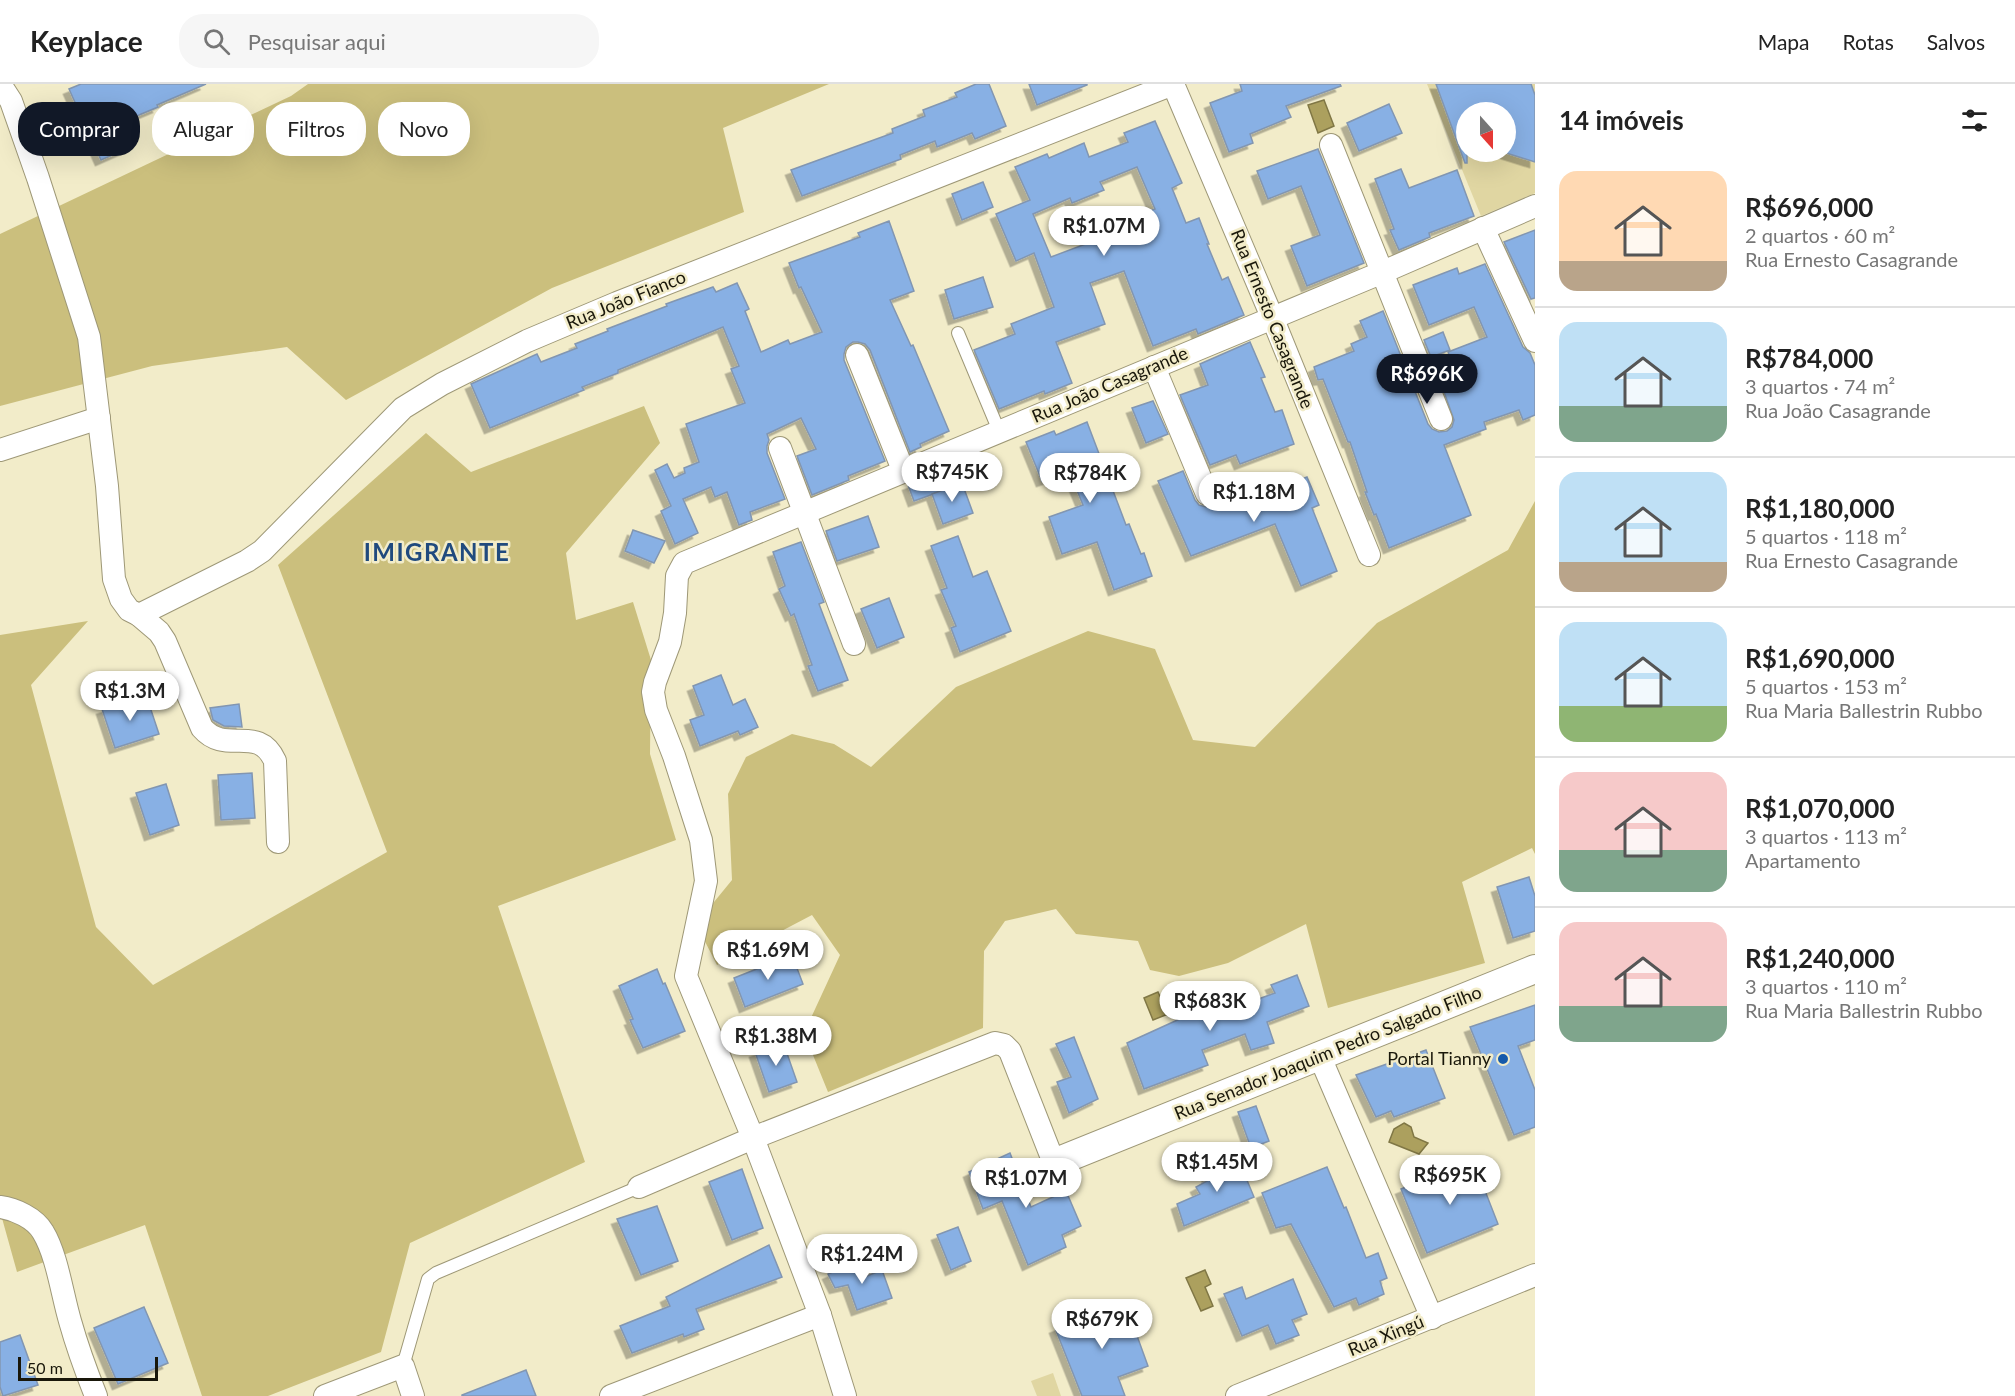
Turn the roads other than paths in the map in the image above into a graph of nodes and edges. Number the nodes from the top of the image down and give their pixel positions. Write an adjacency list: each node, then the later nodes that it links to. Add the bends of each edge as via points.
1 (0, 84): 12 (street, via 38,178 88,337)
2 (1173, 84): 7 (street, Rua Ernesto Casagrande); 21 (street, Rua João Fianco, via 617,303 453,378 403,408 262,550)
3 (1330, 145): 6 (street)
4 (1535, 206): 5 (street, Rua João Casagrande)
5 (1483, 228): 6 (street, Rua João Casagrande); 9 (street)
6 (1383, 272): 7 (street, Rua João Casagrande); 13 (street)
7 (1272, 317): 11 (street, Rua João Casagrande); 20 (street, Rua Ernesto Casagrande)
8 (958, 333): 14 (lane)
9 (1535, 341)
10 (857, 355): 17 (street)
11 (1154, 367): 14 (street, Rua João Casagrande); 18 (street)
12 (99, 418): 16 (street); 21 (street, via 114,579 121,599)
13 (1441, 419)
14 (999, 431): 17 (street, Rua João Casagrande)
15 (780, 448): 19 (street)
16 (0, 450)
17 (903, 471): 19 (street, Rua João Casagrande)
18 (1207, 494)
19 (804, 512): 22 (street); 26 (street, Rua João Casagrande, via 684,563 677,576 670,642 653,692 701,840 705,880 686,976)
20 (1369, 555)
21 (139, 615): 23 (street, via 165,641 209,736 259,742 272,753)
22 (854, 644)
23 (278, 842)
24 (1535, 969): 25 (street, Rua Senador Joaquim Pedro Salgado Filho)
25 (1320, 1057): 27 (street, Rua Senador Joaquim Pedro Salgado Filho); 32 (street)
26 (753, 1138): 27 (street, via 995,1043 1010,1051); 28 (street); 31 (street)
27 (1054, 1162)
28 (639, 1187): 33 (lane, via 436,1273 424,1288)
29 (0, 1207): 36 (street, via 26,1216 43,1231)
30 (1535, 1275): 32 (street, Rua Xingú)
31 (820, 1315): 34 (street); 40 (street)
32 (1432, 1318): 35 (street, Rua Xingú)
33 (404, 1366): 37 (street); 38 (street)
34 (636, 1391): 39 (street)
35 (1262, 1392): 41 (street, Rua Xingú)
36 (96, 1396)
37 (325, 1396)
38 (413, 1396)
39 (611, 1396)
40 (845, 1396)
41 (1237, 1396)

